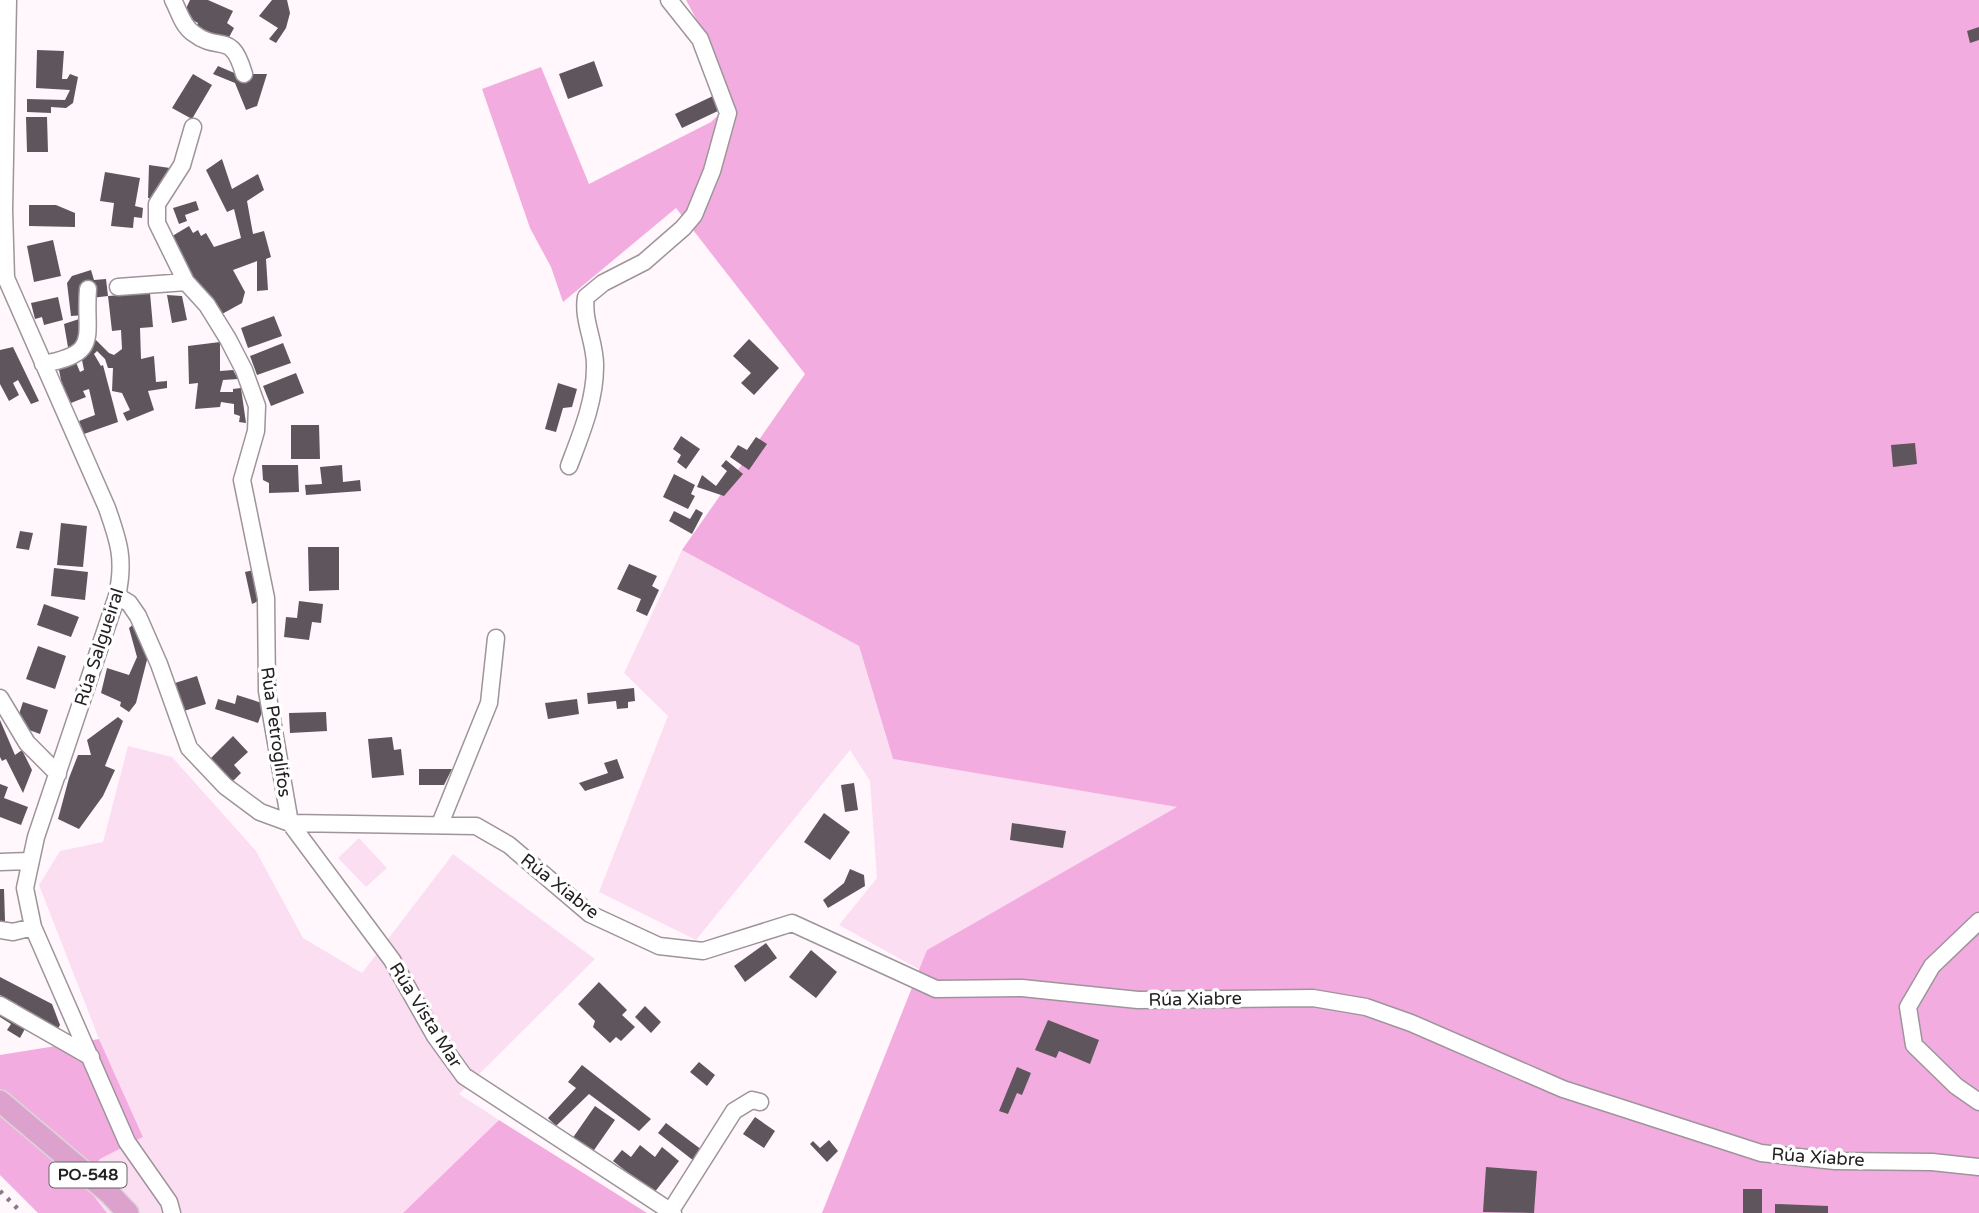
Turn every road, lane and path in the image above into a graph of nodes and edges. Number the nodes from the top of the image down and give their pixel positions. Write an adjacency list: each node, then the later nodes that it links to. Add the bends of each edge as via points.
1 (8, 0): 6 (street, Rúa Salgueiral)
2 (173, 0): 4 (street, via 194,34 228,45 238,54)
3 (669, 0): 11 (street, via 700,39 728,113 694,215 644,262 586,297 596,364 593,391)
4 (244, 74)
5 (192, 127): 7 (street, Rúa Petroglifos, via 182,165 157,204 157,223)
6 (2, 210): 10 (street, Rúa Salgueiral, via 6,278)
7 (186, 282): 8 (street); 16 (street, Rúa Petroglifos, via 219,322 257,406 256,431 242,480 265,598 267,691)
8 (118, 287)
9 (89, 289): 10 (street, via 88,337 81,351 75,357)
10 (43, 364): 12 (street, Rúa Salgueiral, via 120,542 123,569)
11 (569, 466)
12 (117, 596): 15 (street, Rúa Salgueiral); 16 (street, Rúa Petroglifos, via 138,616 189,748 225,786 260,812)
13 (496, 638): 17 (street, via 489,704)
14 (0, 698): 15 (street, via 27,743)
15 (58, 774): 18 (street, Rúa Salgueiral)
16 (290, 823): 17 (street, Rúa Xiabre); 29 (street, Rúa Vista Mar, via 392,960 435,1036 464,1076)
17 (440, 824): 28 (street, Rúa Xiabre, via 476,826 509,845 590,915 659,946 703,951 792,923 936,989 1022,988 1138,1000 1313,998 1366,1007 1563,1089 1761,1153)
18 (29, 861): 19 (street); 21 (street, Rúa Salgueiral, via 25,888)
19 (0, 862)
20 (1979, 921): 27 (street, via 1932,966 1908,1007 1914,1045)
21 (33, 927): 22 (street); 24 (street, Rúa Salgueiral)
22 (0, 930)
23 (0, 1005): 24 (street)
24 (91, 1057): 31 (street, Rúa Salgueiral, via 127,1142 170,1202)
25 (0, 1101): 30 (main road, PO-548)
26 (760, 1102): 29 (street, Rúa Vista Mar, via 752,1100 734,1111)
27 (1979, 1102)
28 (1979, 1167)
29 (672, 1212)
30 (128, 1213)
31 (172, 1213)

